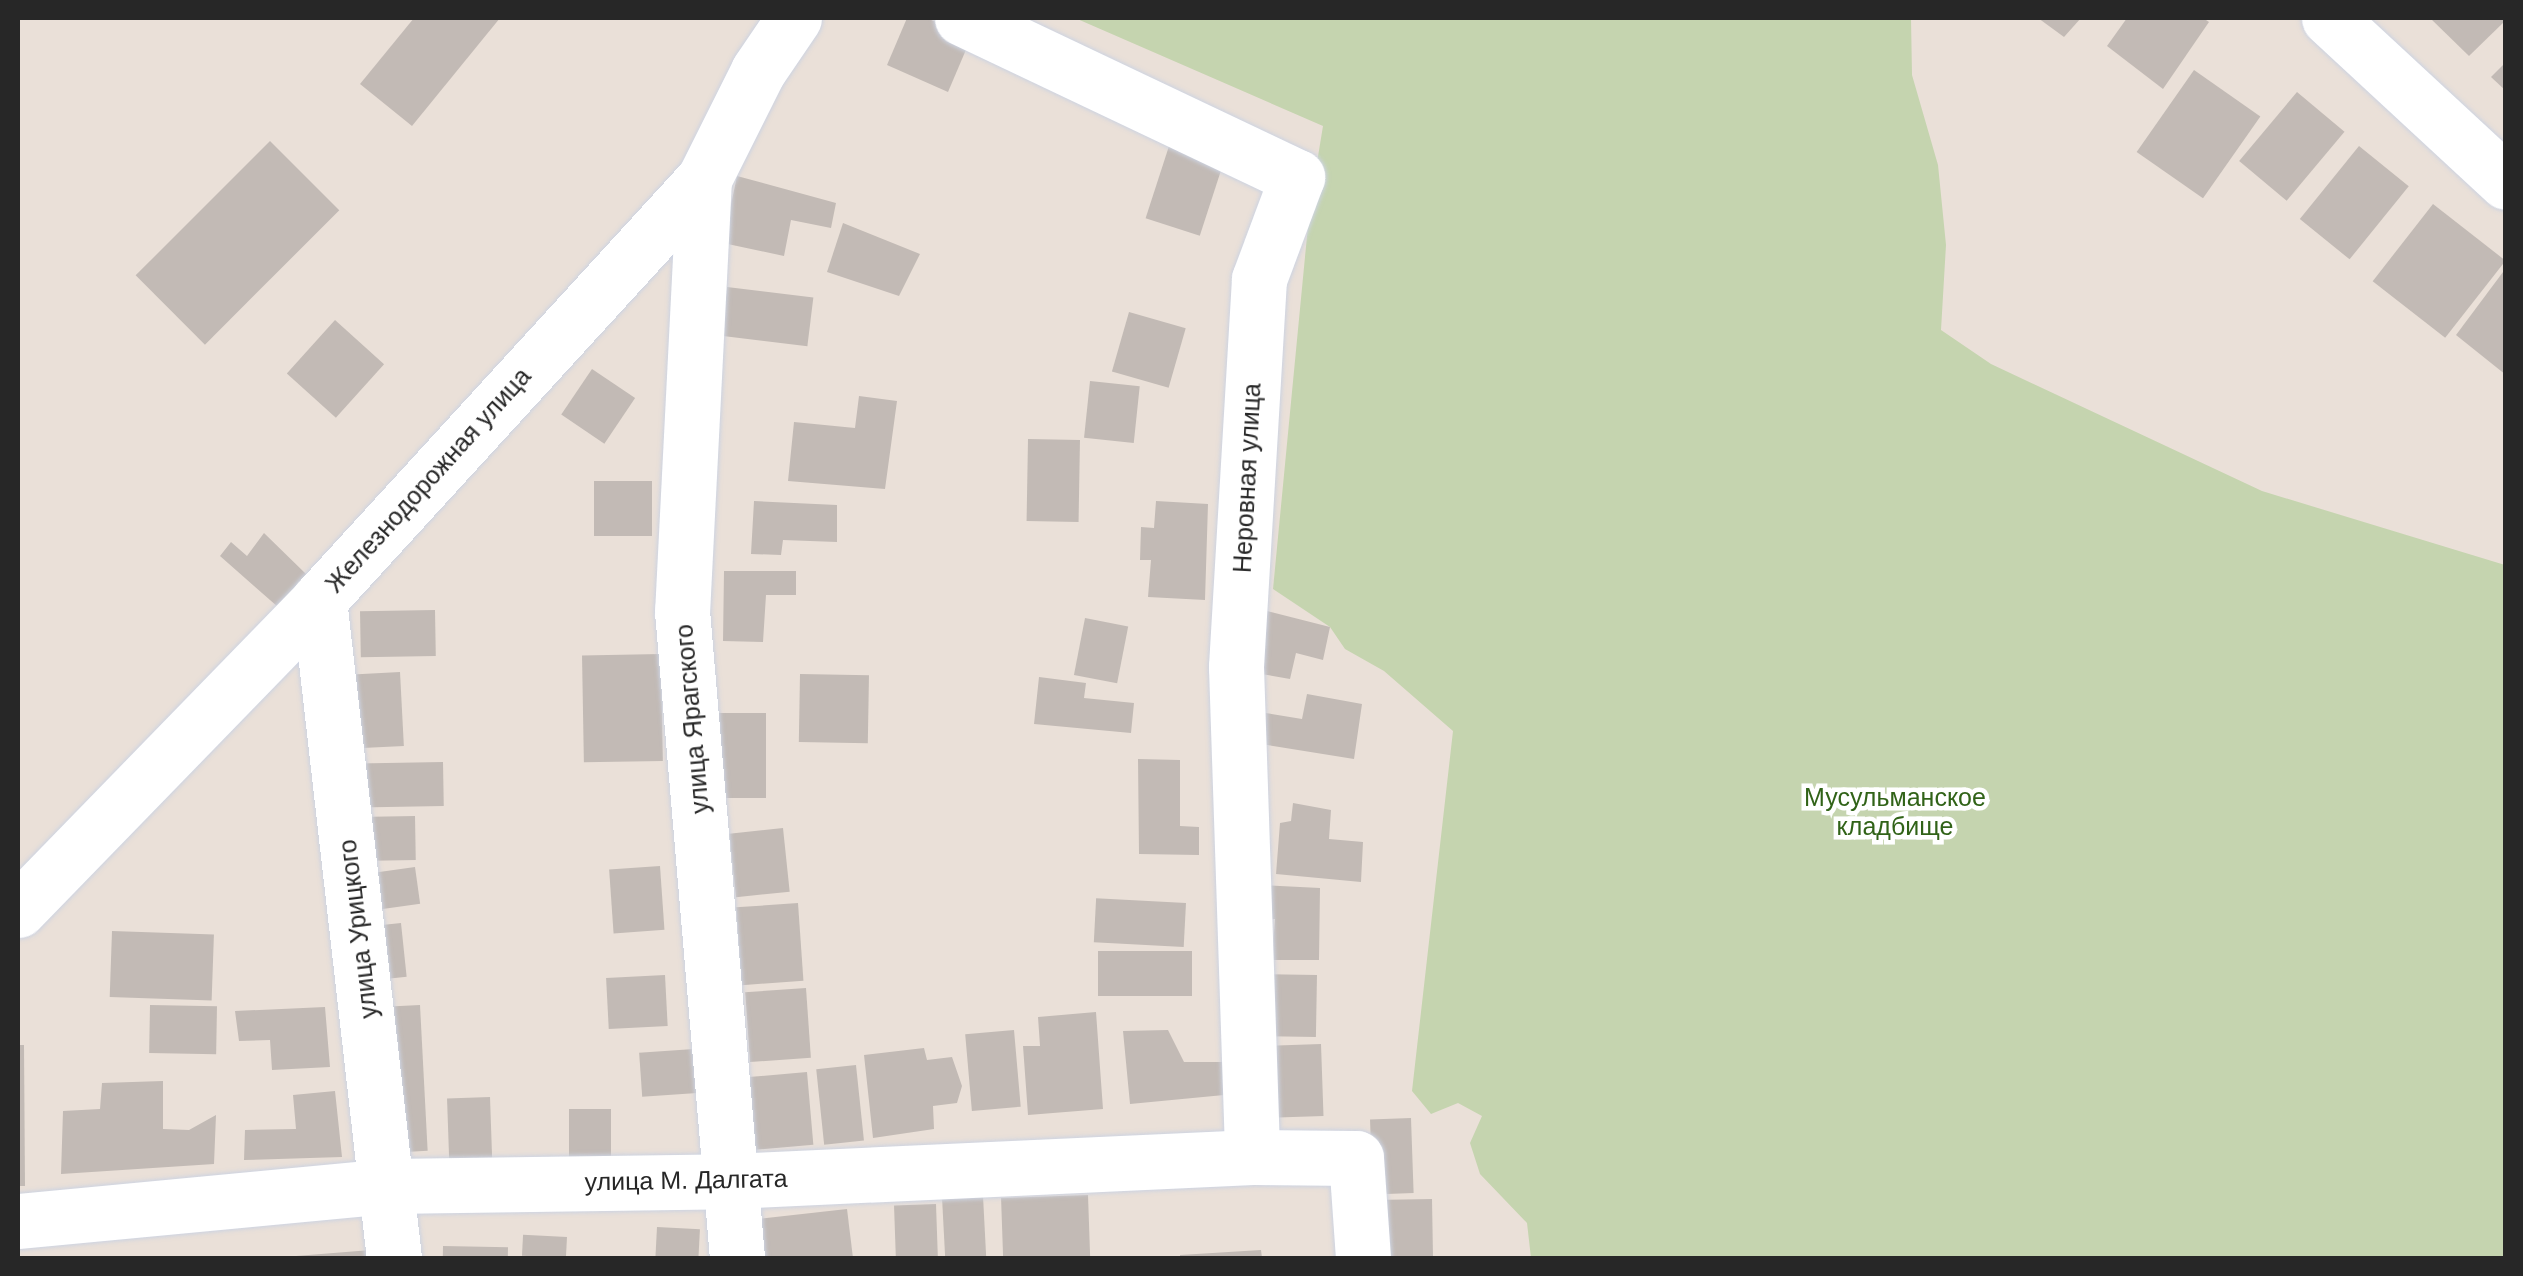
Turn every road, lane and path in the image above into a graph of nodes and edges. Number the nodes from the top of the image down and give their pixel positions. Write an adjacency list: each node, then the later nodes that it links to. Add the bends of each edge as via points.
1 (794, 18): 4 (street, Железнодорожная улица, via 758,71)
2 (962, 18): 8 (street, Неровная улица, via 1298,177 1258,278 1236,667)
3 (2329, 18): 5 (street)
4 (704, 178): 6 (street, Железнодорожная улица); 9 (street, улица Ярагского, via 682,611)
5 (2506, 182)
6 (319, 600): 7 (street, Железнодорожная улица); 10 (street, улица Урицкого)
7 (18, 910)
8 (1252, 1157): 9 (street, улица М. Далгата); 14 (street, улица М. Далгата, via 1356,1158)
9 (732, 1180): 10 (street, улица М. Далгата); 13 (street, улица Ярагского)
10 (388, 1186): 11 (street, улица М. Далгата); 12 (street, улица Урицкого)
11 (18, 1221)
12 (394, 1258)
13 (737, 1258)
14 (1362, 1258)

